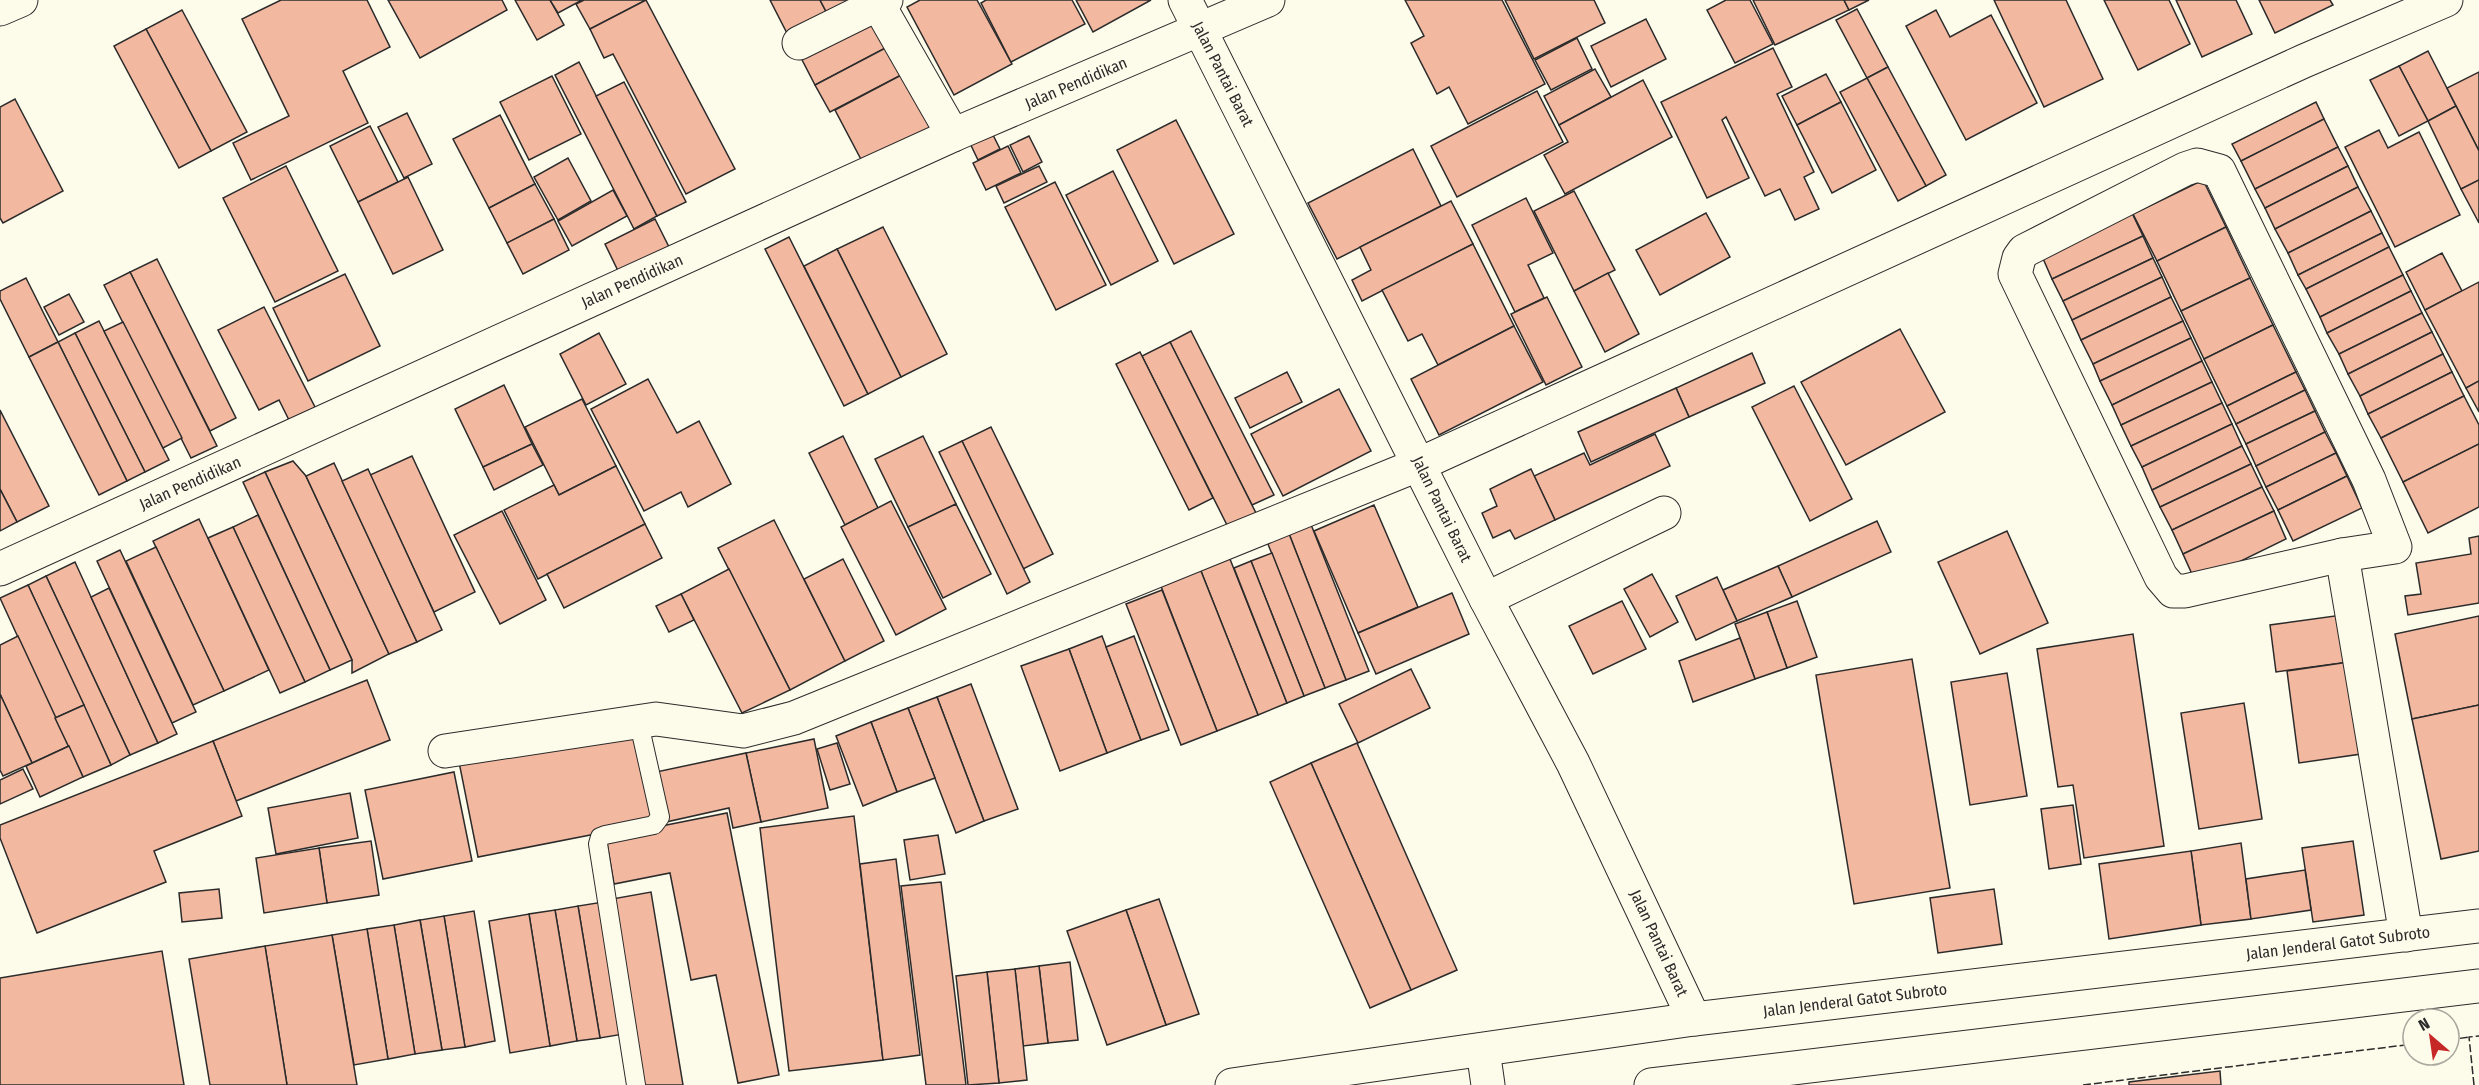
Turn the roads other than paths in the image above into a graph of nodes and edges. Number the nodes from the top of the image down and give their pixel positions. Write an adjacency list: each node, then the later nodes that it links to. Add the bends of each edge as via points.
1 (21, 0): 6 (main road)
2 (1185, 0): 7 (main road, Jalan Pantai Barat)
3 (1268, 0): 7 (main road, Jalan Pendidikan)
4 (2446, 0): 10 (main road, via 2282,70)
5 (882, 2): 8 (main road); 9 (main road)
6 (0, 9)
7 (1201, 30): 9 (main road, Jalan Pendidikan); 10 (main road, Jalan Pantai Barat)
8 (799, 43)
9 (953, 135): 13 (main road, Jalan Pendidikan)
10 (1420, 464): 14 (main road, Jalan Pantai Barat); 15 (main road, via 794,718 743,731 656,719)
11 (1664, 513): 14 (main road)
12 (2342, 555): 12 (main road, via 2395,547 2368,480 2219,171 2197,165 2185,169 2024,251 2015,274 2166,586 2173,591 2185,591); 18 (main road)
13 (0, 569)
14 (1486, 599): 20 (main road, Jalan Pantai Barat, via 1573,763)
15 (572, 732): 16 (main road); 23 (lane, via 640,727 660,817 654,825 600,837 598,844)
16 (445, 751)
17 (2479, 926): 18 (main road, Jalan Jenderal Gatot Subroto)
18 (2406, 935): 20 (main road, Jalan Jenderal Gatot Subroto)
19 (2479, 986): 22 (main road)
20 (1694, 1019): 21 (main road, Jalan Jenderal Gatot Subroto)
21 (1483, 1050): 24 (main road, Jalan Jenderal Gatot Subroto); 25 (main road)
22 (1729, 1080): 26 (main road)
23 (636, 1085)
24 (1232, 1085)
25 (1488, 1085)
26 (1651, 1085)

